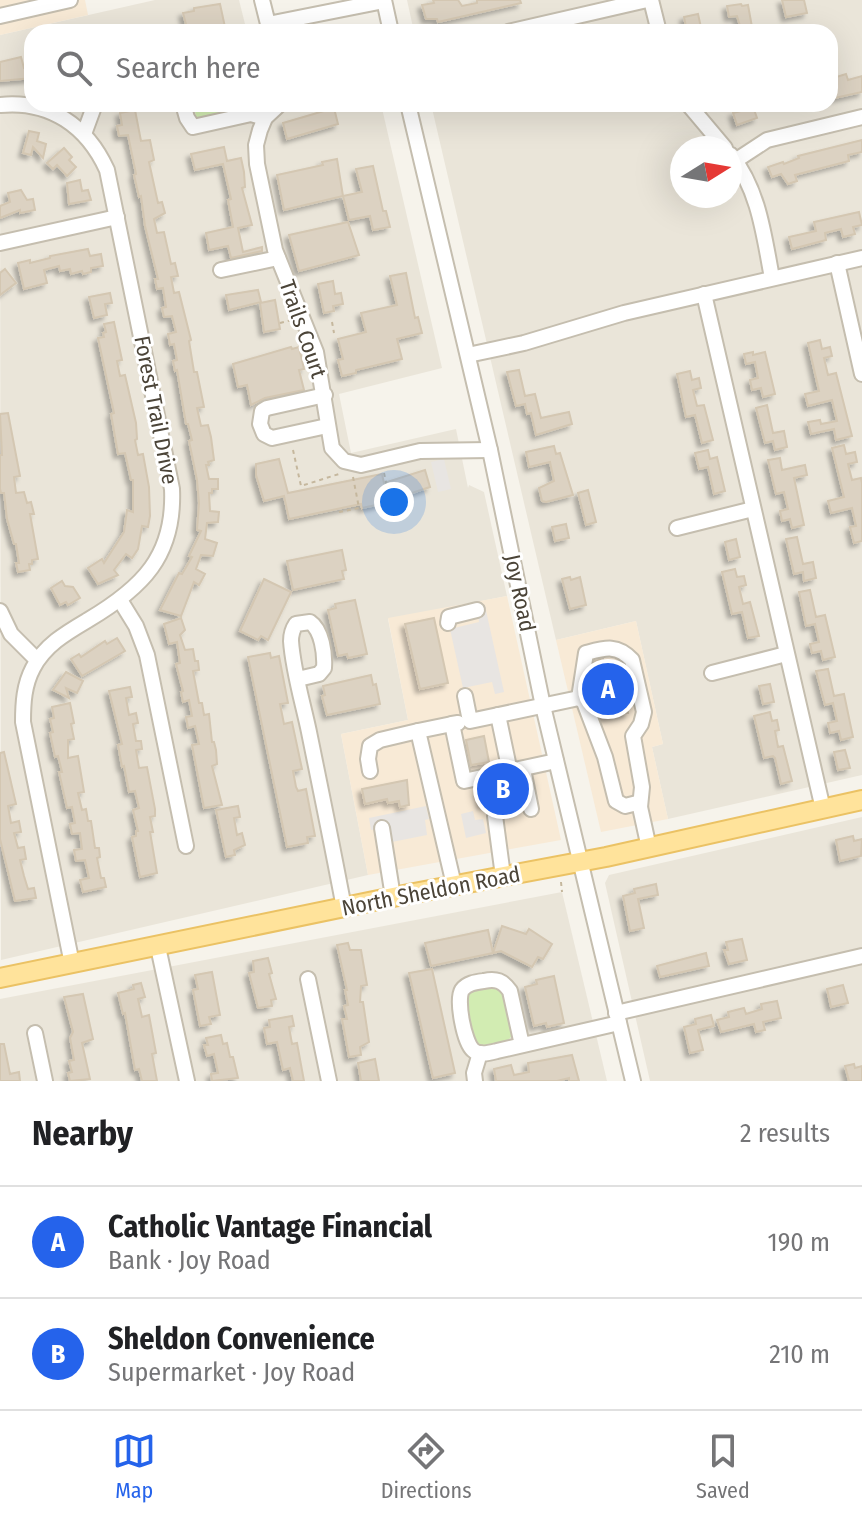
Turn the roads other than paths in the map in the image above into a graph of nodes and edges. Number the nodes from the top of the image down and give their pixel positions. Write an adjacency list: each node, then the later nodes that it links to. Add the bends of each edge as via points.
1 (70, 0): 5 (street)
2 (262, 0): 3 (street, via 268,24)
3 (384, 0): 6 (street)
4 (649, 0): 7 (street); 8 (street)
5 (0, 16)
6 (389, 24)
7 (543, 24)
8 (656, 24)
9 (24, 104): 10 (street, Forest Trail Drive)
10 (0, 105)
11 (59, 112): 19 (street, Forest Trail Drive)
12 (92, 112): 19 (street)
13 (185, 112): 14 (street, via 193,127)
14 (260, 112)
15 (268, 112): 25 (street, Trails Court, via 257,137 256,156)
16 (410, 112): 31 (street, Joy Road)
17 (695, 112): 20 (street)
18 (862, 117): 21 (street, via 775,137)
19 (84, 134): 23 (street, Forest Trail Drive, via 107,170)
20 (715, 136)
21 (742, 154)
22 (742, 176): 29 (street, via 757,207)
23 (117, 217): 24 (street); 38 (street, Forest Trail Drive, via 173,501 158,559)
24 (0, 243)
25 (278, 258): 28 (street); 33 (street, Trails Court, via 316,352)
26 (862, 258): 27 (street)
27 (837, 263): 29 (street); 32 (street)
28 (221, 270)
29 (772, 278): 30 (street)
30 (704, 294): 31 (street); 36 (street)
31 (468, 355): 35 (street, Joy Road)
32 (862, 374)
33 (325, 395): 34 (street, Trails Court); 34 (street, via 267,408 260,424 272,438)
34 (327, 426): 35 (street, Trails Court, via 332,448 355,465 420,451)
35 (490, 450): 48 (street, Joy Road)
36 (753, 509): 37 (street); 42 (street)
37 (677, 528)
38 (120, 600): 43 (street, Forest Trail Drive, via 60,637); 62 (street, via 147,655)
39 (477, 610): 41 (street, via 449,617)
40 (0, 611): 43 (street, via 11,634)
41 (448, 623)
42 (786, 654): 44 (street); 59 (street)
43 (37, 660): 71 (street, Forest Trail Drive, via 25,687 23,722)
44 (712, 673)
45 (298, 679): 68 (street)
46 (465, 696): 50 (street)
47 (579, 698): 48 (street); 57 (street, via 605,757 616,801); 57 (street, via 586,653 611,647 632,660 644,712 633,736)
48 (543, 706): 49 (street); 53 (street, Joy Road)
49 (498, 715): 50 (street); 54 (street)
50 (470, 721): 51 (street)
51 (452, 724): 52 (street); 54 (street, via 464,781)
52 (418, 731): 55 (street, via 370,746); 66 (street)
53 (556, 761): 54 (street); 64 (street, Joy Road)
54 (516, 770): 58 (street)
55 (370, 771)
56 (862, 800): 59 (main road, North Sheldon Road)
57 (640, 807): 63 (street)
58 (531, 809)
59 (823, 809): 63 (main road, North Sheldon Road)
60 (495, 816): 65 (street)
61 (382, 828): 67 (street)
62 (186, 846)
63 (649, 848): 64 (main road, North Sheldon Road)
64 (581, 861): 65 (main road, North Sheldon Road); 74 (street, Joy Road)
65 (503, 876): 66 (main road, North Sheldon Road)
66 (454, 885): 67 (main road, North Sheldon Road)
67 (393, 897): 68 (main road, North Sheldon Road)
68 (344, 908): 69 (main road, North Sheldon Road)
69 (158, 947): 71 (main road, North Sheldon Road); 79 (street)
70 (862, 956): 74 (street)
71 (72, 964): 72 (main road, North Sheldon Road)
72 (0, 978)
73 (308, 979): 80 (street)
74 (618, 1018): 76 (street); 82 (street, Joy Road)
75 (35, 1033): 78 (street)
76 (522, 1045): 77 (street); 77 (street, via 510,991 500,981 481,981 462,990 459,1005 467,1041)
77 (480, 1053): 81 (street)
78 (45, 1081)
79 (187, 1081)
80 (329, 1081)
81 (475, 1081)
82 (633, 1081)

